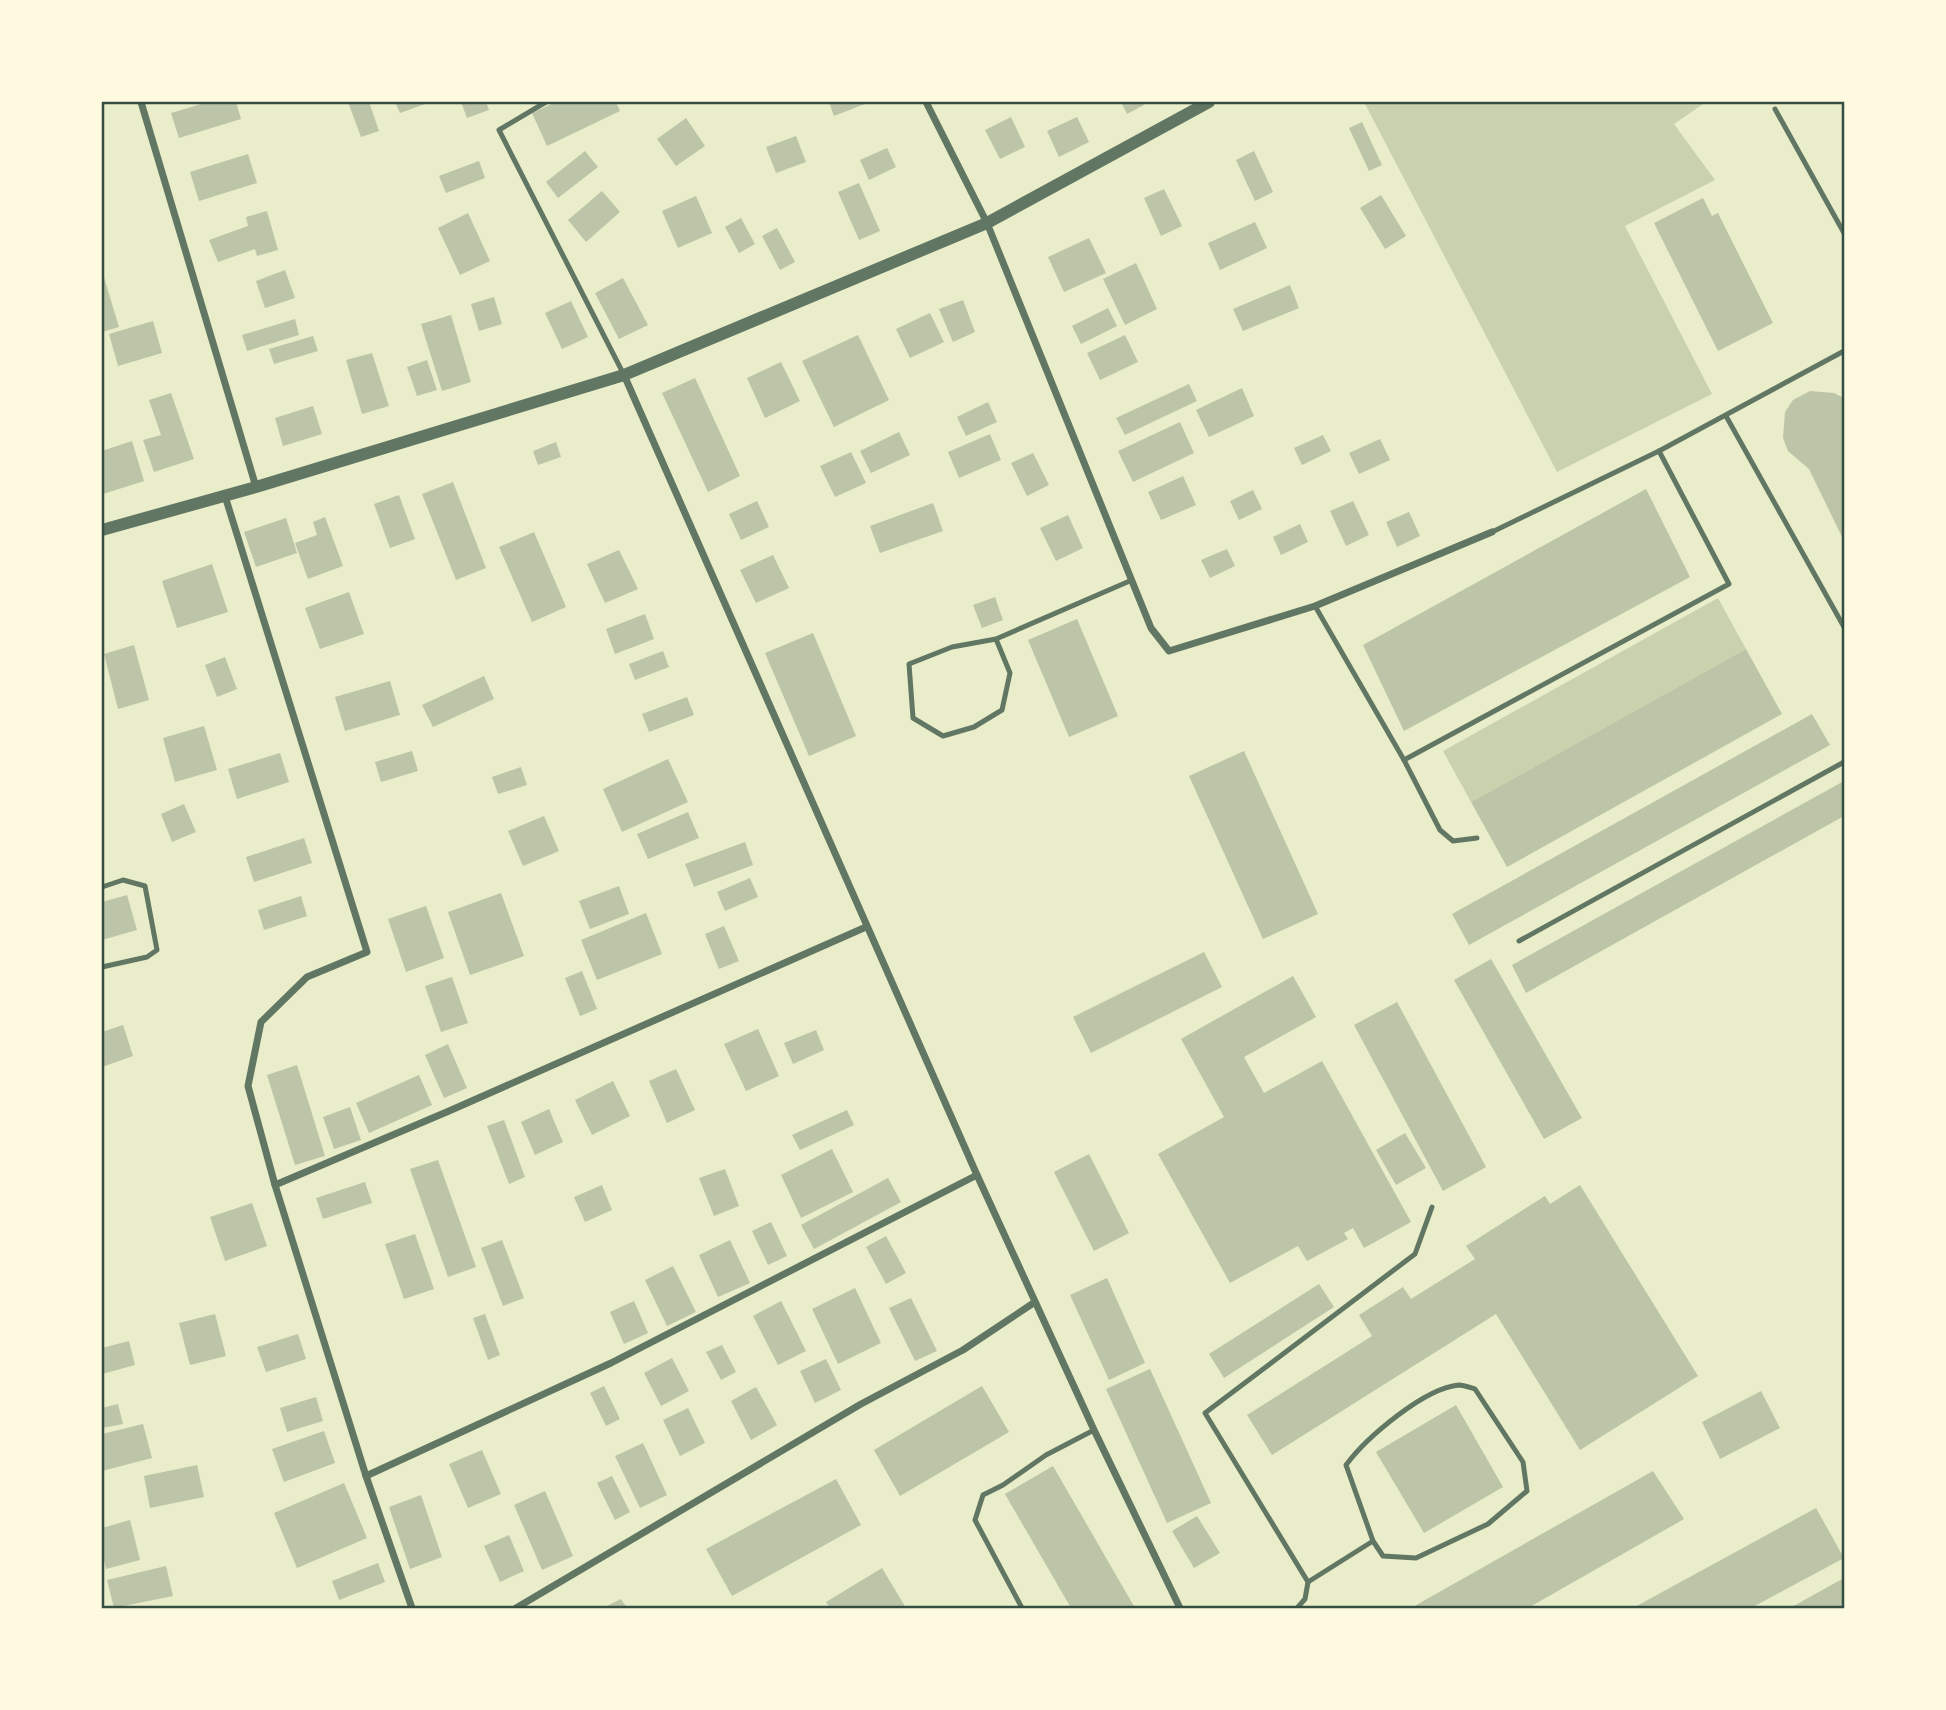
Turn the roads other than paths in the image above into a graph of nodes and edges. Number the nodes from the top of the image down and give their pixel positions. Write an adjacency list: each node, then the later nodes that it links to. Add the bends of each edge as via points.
1 (141, 102): 12 (street)
2 (546, 102): 9 (lane, via 499,130)
3 (926, 102): 6 (street)
4 (1209, 102): 6 (street)
5 (1775, 109): 7 (lane)
6 (987, 223): 9 (street); 16 (street)
7 (1844, 233)
8 (1844, 351): 10 (lane)
9 (624, 375): 12 (street); 24 (street)
10 (1726, 416): 11 (lane); 18 (lane)
11 (1658, 451): 15 (lane); 20 (lane, via 1729,584)
12 (256, 487): 13 (street)
13 (225, 496): 14 (street); 28 (street, via 367,953 307,977 261,1022 248,1086)
14 (102, 530)
15 (1492, 532): 17 (street)
16 (1132, 580): 17 (street, via 1151,628 1169,651); 19 (lane)
17 (1315, 606): 20 (lane)
18 (1844, 627)
19 (996, 639): 19 (lane, via 952,647 909,664 913,718 943,736 974,727 1002,710 1010,673)
20 (1404, 760): 22 (lane, via 1440,830 1453,841)
21 (1844, 762): 25 (lane)
22 (1476, 838)
23 (102, 887): 26 (lane, via 123,880 145,886 157,950 147,957)
24 (866, 927): 27 (street); 28 (street)
25 (1519, 941)
26 (102, 967)
27 (977, 1175): 30 (street); 32 (street, via 611,1363)
28 (275, 1185): 32 (street)
29 (1432, 1207): 34 (lane, via 1415,1254 1205,1413)
30 (1035, 1302): 31 (street); 36 (street, via 962,1350 861,1404)
31 (1094, 1430): 37 (lane, via 983,1495 975,1520); 38 (street)
32 (366, 1476): 35 (street)
33 (1373, 1541): 33 (lane, via 1346,1465 1357,1450 1424,1397 1460,1385 1475,1389 1523,1462 1527,1491 1488,1524 1416,1558 1383,1556); 34 (lane)
34 (1308, 1582): 39 (lane, via 1305,1599)
35 (412, 1608)
36 (516, 1608)
37 (1022, 1608)
38 (1181, 1608)
39 (1297, 1608)

